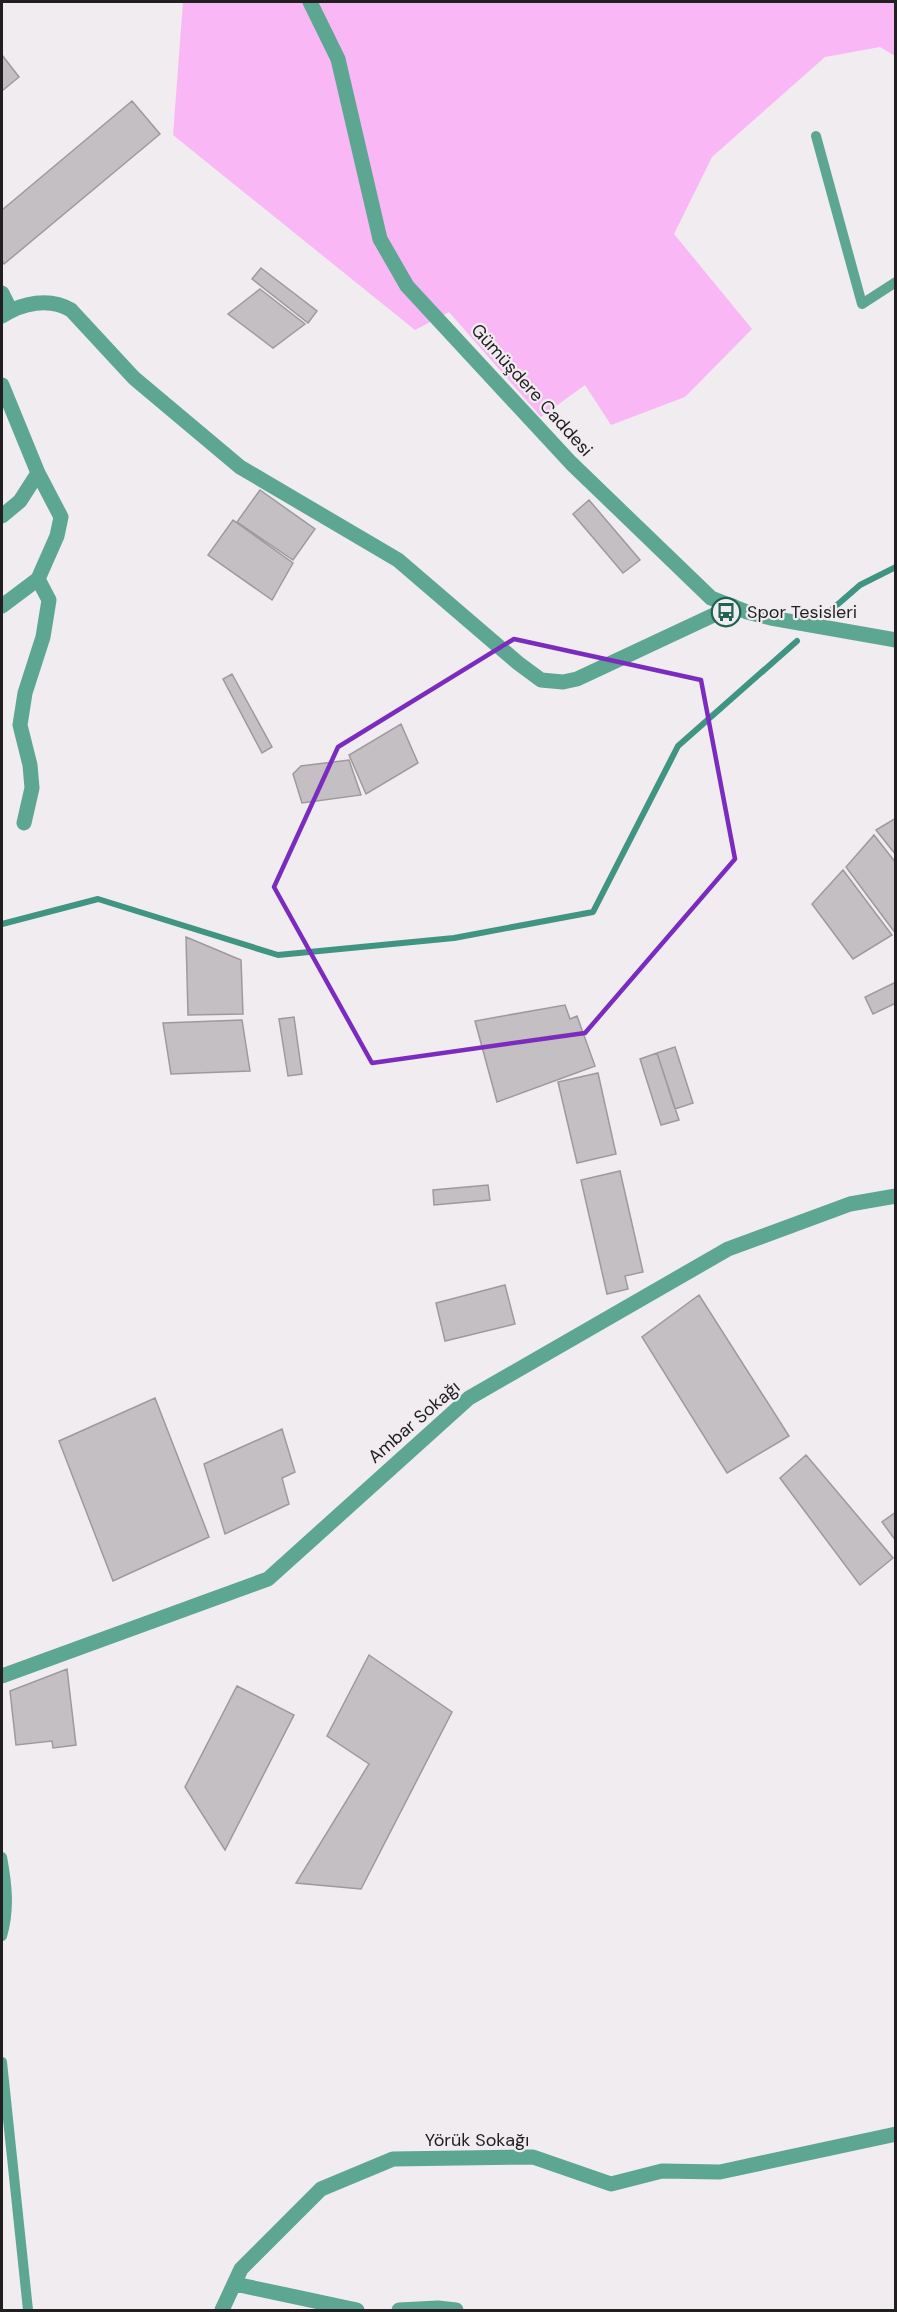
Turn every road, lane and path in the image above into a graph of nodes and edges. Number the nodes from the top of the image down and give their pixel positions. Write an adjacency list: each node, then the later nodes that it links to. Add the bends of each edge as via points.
1 (310, 2): 11 (street, Gümüşdere Caddesi, via 338,59 380,238 407,286 571,463 711,598)
2 (816, 136): 3 (lane, via 862,304)
3 (896, 282)
4 (2, 293): 5 (street)
5 (6, 313): 11 (street, via 21,305 41,303 61,304 71,310 134,378 240,467 398,560 541,680 577,679)
6 (2, 385): 7 (street)
7 (38, 473): 8 (street, via 20,501); 9 (street, via 61,517)
8 (2, 516)
9 (38, 579): 10 (street); 13 (street, via 50,600 20,725 32,788)
10 (2, 606)
11 (733, 606): 12 (street, Gümüşdere Caddesi, via 809,626)
12 (896, 640)
13 (24, 823)
14 (896, 1196): 15 (street, Ambar Sokağı, via 850,1204 728,1249 469,1398 268,1579)
15 (2, 1676)
16 (2, 1857): 17 (lane, via 7,1888)
17 (2, 1936)
18 (2, 2062): 21 (lane)
19 (896, 2134): 20 (street, Yörük Sokağı, via 720,2172 662,2171 611,2184 532,2157 393,2159 321,2189 242,2269)
20 (235, 2284): 22 (street, Yörük Sokağı); 23 (street)
21 (28, 2310)
22 (222, 2310)
23 (357, 2310)
24 (399, 2310): 25 (street)
25 (456, 2310)

